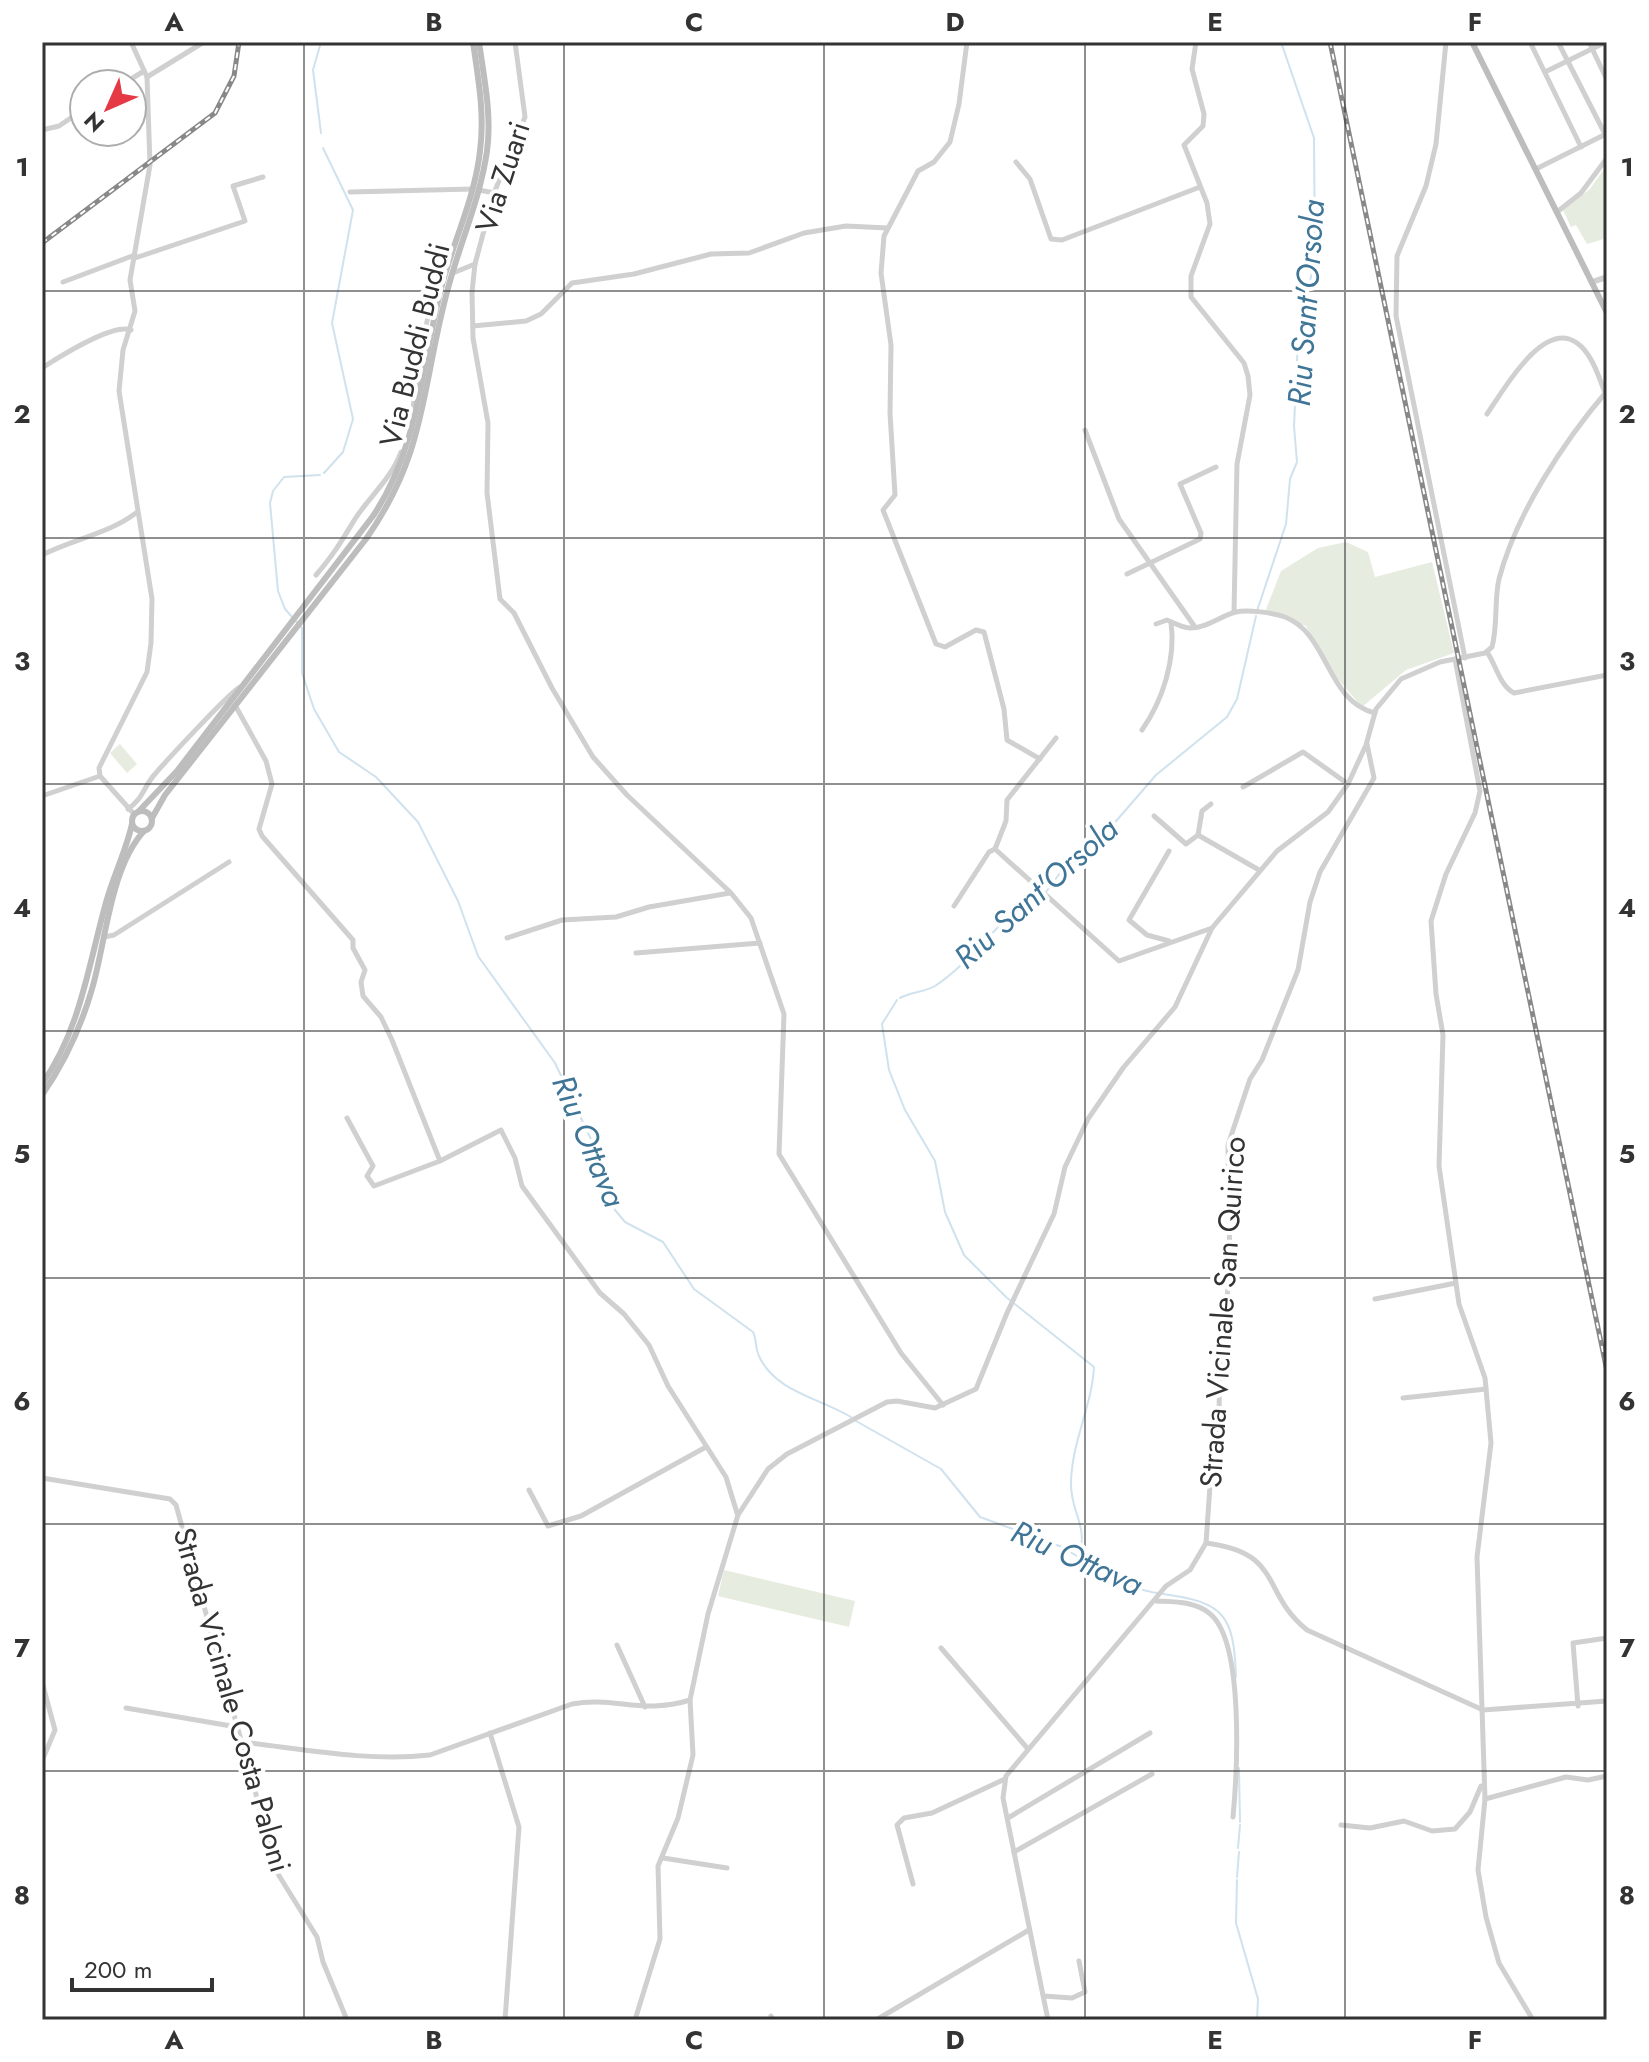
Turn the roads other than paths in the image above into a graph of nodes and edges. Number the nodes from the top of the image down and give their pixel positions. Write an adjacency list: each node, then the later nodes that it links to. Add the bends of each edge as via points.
1 (131, 42): 15 (street)
2 (204, 42): 17 (street)
3 (476, 42): 29 (main road, Via Buddi Buddi, via 482,128)
4 (515, 42): 31 (street, Via Zuari, via 525,117)
5 (967, 42): 33 (street, via 950,142 934,162 918,171)
6 (1196, 42): 28 (street, via 1192,69 1203,126 1184,145)
7 (1446, 42): 63 (street, via 1433,158 1397,256 1396,316)
8 (1474, 42): 26 (main road)
9 (1530, 42): 16 (street)
10 (1558, 42): 14 (street)
11 (1589, 42): 13 (street)
12 (1606, 42): 13 (street)
13 (1592, 49): 14 (street); 18 (street)
14 (1567, 61): 16 (street); 22 (street)
15 (143, 68)
16 (1545, 72): 23 (street)
17 (148, 73)
18 (1607, 80)
19 (68, 120): 21 (street)
20 (148, 128): 34 (street, via 150,183)
21 (42, 130)
22 (1606, 137): 23 (street)
23 (1581, 147): 26 (street)
24 (1607, 158): 32 (street, via 1581,193)
25 (1016, 162): 28 (street, via 1030,179 1051,239 1062,240)
26 (1536, 169): 32 (main road)
27 (263, 177): 34 (street, via 233,186 245,221)
28 (1200, 187): 57 (street, via 1210,224 1191,276 1191,297 1244,363 1250,395 1237,464)
29 (476, 189): 30 (street); 31 (street); 36 (main road, Via Buddi Buddi); 40 (main road, Via Buddi Buddi)
30 (350, 192)
31 (494, 193): 35 (street, Via Zuari)
32 (1557, 212): 39 (main road)
33 (888, 228): 42 (street, via 846,226 804,233 749,253 711,254 572,283 541,314 526,321); 74 (street, via 881,273 891,345 895,495 883,510 936,644 945,647 976,630 984,632 1007,740)
34 (134, 256): 38 (street); 43 (street)
35 (475, 264): 36 (street); 42 (street, Via Zuari)
36 (453, 273): 56 (main road, Via Buddi Buddi, via 409,462 380,519)
37 (1607, 277): 39 (street)
38 (63, 282)
39 (1592, 282): 41 (main road)
40 (440, 284): 49 (street, via 410,425); 50 (main road, Via Buddi Buddi, via 414,425 400,470)
41 (1607, 313)
42 (473, 326): 90 (street, Via Zuari, via 488,423 487,493 500,599 514,613 593,757)
43 (131, 330): 44 (street, via 119,327); 51 (street, via 119,391)
44 (42, 368)
45 (1606, 394): 46 (street, via 1577,342 1560,338 1543,344 1520,365); 62 (street, via 1535,493 1502,570 1495,635)
46 (1487, 414)
47 (1085, 430): 53 (street, via 1119,519)
48 (1216, 467): 53 (street, via 1180,484 1200,539)
49 (382, 486): 50 (street); 55 (street)
50 (381, 504): 56 (main road, Via Buddi Buddi)
51 (136, 513): 52 (street, via 116,528 80,536); 75 (street, via 152,599 148,665 99,768)
52 (42, 555)
53 (1151, 562): 54 (street); 61 (street)
54 (1127, 574)
55 (316, 575)
56 (304, 612): 60 (main road, Via Buddi Buddi)
57 (1234, 612): 61 (street); 68 (street, via 1284,617 1299,626 1346,696)
58 (1171, 622): 59 (street); 61 (street); 69 (street, via 1173,641 1160,702)
59 (1156, 624)
60 (292, 626): 66 (main road, Via Buddi Buddi); 67 (main road, Via Buddi Buddi)
61 (1195, 627)
62 (1487, 652): 63 (street); 65 (street, via 1505,688 1514,693)
63 (1465, 658): 64 (street)
64 (1455, 659): 68 (street, via 1401,679); 102 (street, via 1480,791 1431,921 1443,1035 1439,1166)
65 (1607, 675)
66 (240, 687): 70 (street); 73 (main road, Via Buddi Buddi)
67 (235, 705): 82 (main road, Via Buddi Buddi); 101 (street, via 266,761 272,784 259,829 262,836 353,940 365,970 363,996 392,1040)
68 (1375, 713): 72 (street)
69 (1142, 730)
70 (195, 734): 73 (street); 80 (street, via 152,776)
71 (1056, 738): 74 (street)
72 (1367, 743): 76 (street); 111 (street, Strada Vicinale San Quirico, via 1374,778 1320,872 1298,970 1250,1079 1228,1145 1230,1275)
73 (198, 744): 80 (main road, Via Buddi Buddi, via 165,786)
74 (1040, 759): 86 (street, via 1007,800 1006,821)
75 (100, 776): 78 (street); 80 (street)
76 (1348, 784): 77 (street, via 1303,752); 89 (street, via 1328,812)
77 (1243, 787)
78 (42, 796)
79 (1211, 804): 85 (street, via 1202,811)
80 (133, 811): 82 (main road, via 145,811); 83 (main road)
81 (1154, 816): 85 (street, via 1186,844)
82 (152, 818): 84 (main road)
83 (132, 824): 84 (main road); 98 (main road, via 69,1037)
84 (144, 831): 93 (main road, via 129,857)
85 (1198, 835): 89 (street)
86 (995, 849): 91 (street); 95 (street, via 1119,961)
87 (1169, 851): 95 (street, via 1129,920 1147,935)
88 (229, 862): 93 (street)
89 (1259, 870): 92 (street)
90 (731, 893): 94 (street, via 616,917 562,920); 96 (street, Via Zuari, via 751,918)
91 (954, 906)
92 (1212, 928): 95 (street); 106 (street, via 1175,1007 1088,1119 1065,1167 1054,1214 976,1389)
93 (104, 937): 99 (main road, via 75,1039)
94 (507, 938)
95 (1169, 941)
96 (760, 943): 97 (street); 106 (street, Via Zuari, via 784,1014 779,1154 894,1342)
97 (636, 953)
98 (42, 1084)
99 (42, 1095)
100 (347, 1118): 101 (street, via 373,1166 367,1176 374,1186)
101 (440, 1161): 107 (street, via 501,1130 522,1186 600,1293 649,1345)
102 (1456, 1283): 103 (street); 104 (street)
103 (1375, 1299)
104 (1486, 1389): 105 (street); 122 (street, via 1491,1443 1476,1566)
105 (1403, 1398)
106 (943, 1405): 110 (street, via 897,1401 843,1423 768,1469)
107 (706, 1447): 109 (street, via 581,1516 548,1526); 110 (street, via 732,1490)
108 (42, 1478): 123 (street, Strada Vicinale Costa Paloni, via 175,1502)
109 (529, 1490)
110 (738, 1515): 117 (street, via 708,1614)
111 (1206, 1543): 112 (street, via 1190,1570); 122 (street, via 1259,1560 1272,1576 1289,1617 1307,1630)
112 (1158, 1596): 127 (street); 134 (street, via 1211,1614 1230,1648)
113 (1607, 1638): 119 (street, via 1573,1643)
114 (617, 1645): 120 (street)
115 (941, 1648): 127 (street)
116 (42, 1682): 128 (street, via 55,1730)
117 (690, 1700): 120 (street); 138 (street, via 693,1755)
118 (1607, 1701): 119 (street)
119 (1578, 1706): 122 (street)
120 (646, 1707): 124 (street, via 585,1702)
121 (126, 1708): 123 (street)
122 (1483, 1710): 132 (street)
123 (237, 1727): 126 (street, Strada Vicinale Costa Paloni)
124 (490, 1733): 126 (street, via 430,1755 398,1757); 145 (street, via 519,1827)
125 (1150, 1733): 135 (street)
126 (241, 1742): 144 (street, Strada Vicinale Costa Paloni, via 278,1874 317,1937)
127 (1028, 1749): 131 (street)
128 (42, 1761)
129 (1152, 1774): 137 (street)
130 (1607, 1776): 133 (street, via 1566,1777)
131 (1005, 1779): 135 (street); 140 (street, via 897,1825)
132 (1482, 1785): 133 (street); 136 (street, via 1455,1829 1432,1831 1404,1821 1370,1828)
133 (1485, 1799): 149 (street, via 1478,1870 1486,1917 1499,1963)
134 (1233, 1817)
135 (1008, 1818): 137 (street)
136 (1341, 1825)
137 (1014, 1852): 141 (street)
138 (663, 1858): 139 (street); 146 (street, via 658,1866 660,1939)
139 (727, 1868)
140 (913, 1884)
141 (1029, 1930): 143 (street); 147 (street)
142 (1079, 1961): 143 (street, via 1085,1992 1072,1998)
143 (1044, 1996): 148 (street)
144 (347, 2020)
145 (505, 2020)
146 (635, 2020)
147 (876, 2020)
148 (1048, 2020)
149 (1533, 2020)

